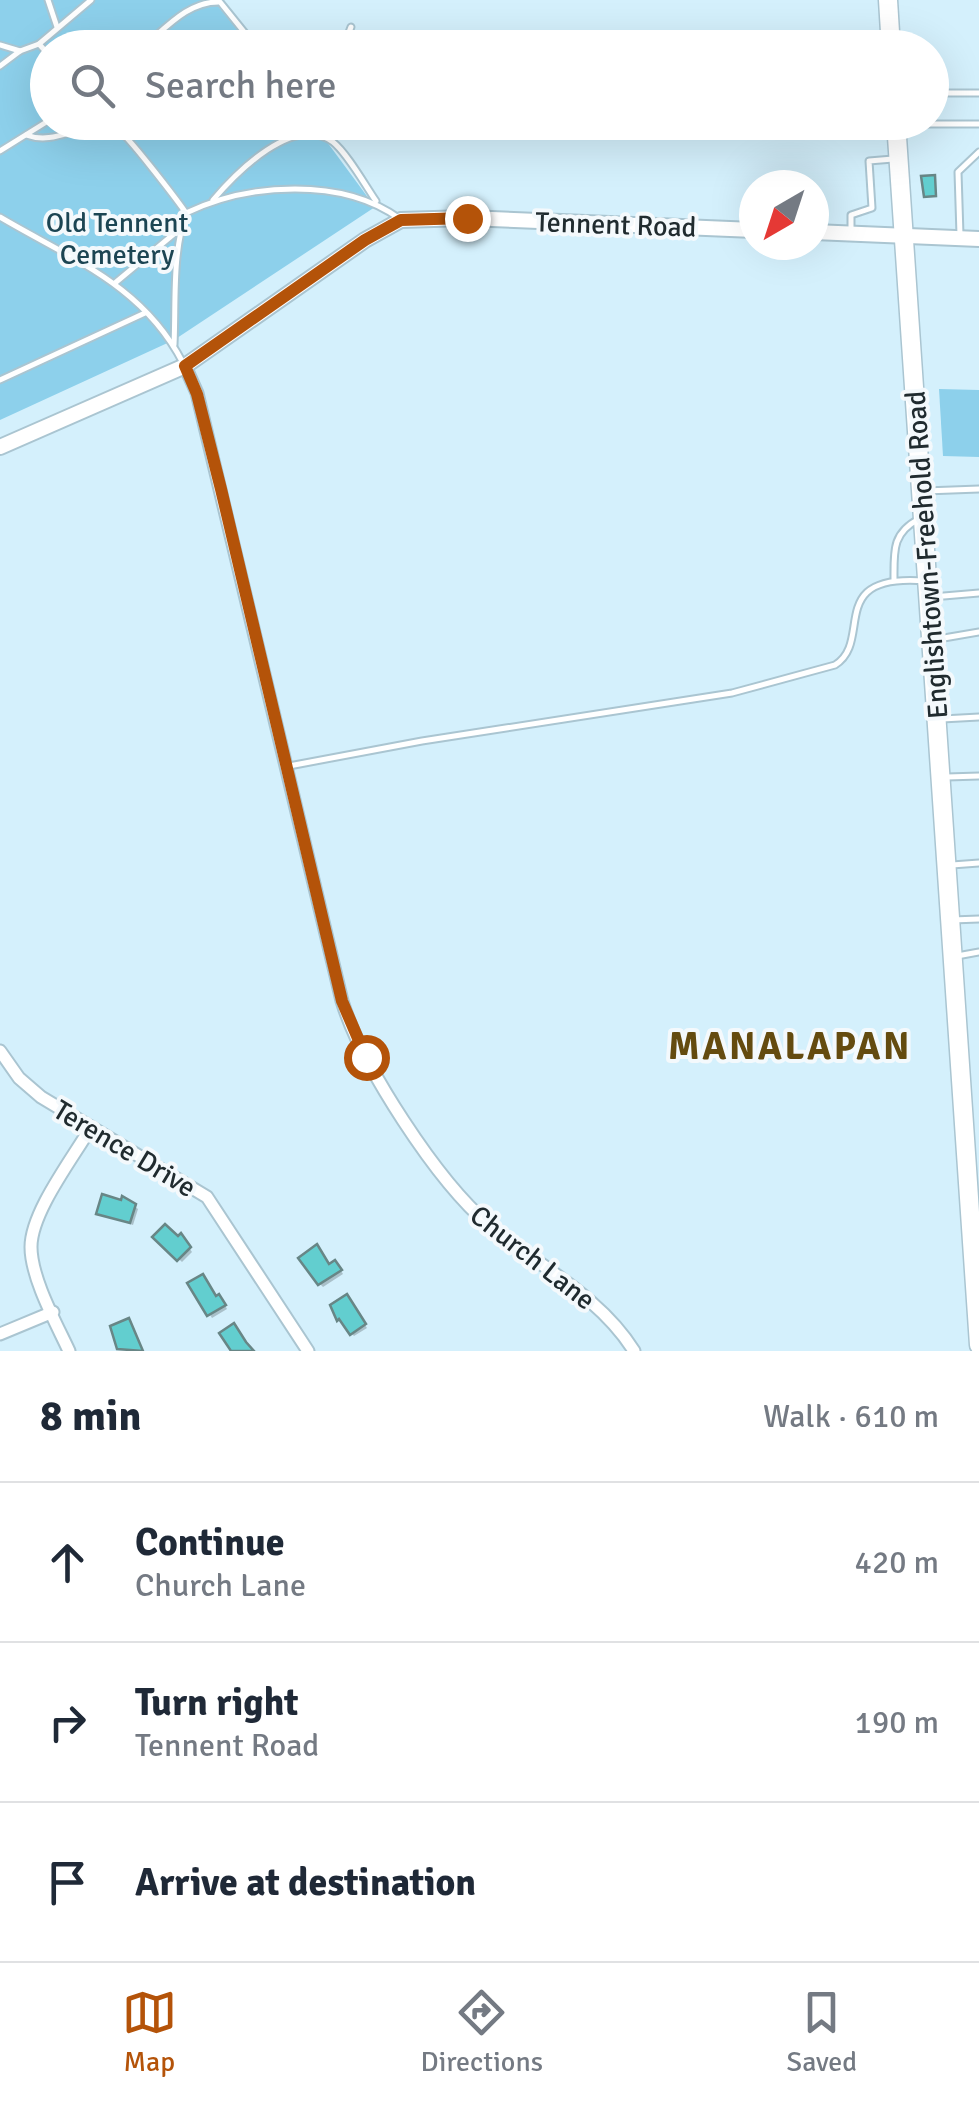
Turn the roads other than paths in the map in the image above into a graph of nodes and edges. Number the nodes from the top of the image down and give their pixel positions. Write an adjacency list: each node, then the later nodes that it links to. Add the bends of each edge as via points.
1 (48, 0): 7 (lane)
2 (91, 0): 7 (lane)
3 (195, 0): 6 (lane)
4 (888, 0): 13 (main road)
5 (219, 1): 6 (lane); 11 (lane)
6 (191, 8): 10 (lane)
7 (57, 27): 9 (lane)
8 (352, 27): 12 (lane)
9 (54, 30)
10 (164, 30)
11 (242, 30)
12 (351, 30)
13 (890, 30)
14 (0, 45): 16 (lane)
15 (30, 47): 16 (lane)
16 (20, 51): 17 (lane)
17 (0, 66)
18 (949, 93): 19 (lane)
19 (979, 93)
20 (949, 124): 21 (lane)
21 (979, 124)
22 (30, 132): 23 (lane)
23 (26, 135): 24 (lane); 30 (lane)
24 (30, 136)
25 (131, 140): 35 (lane)
26 (283, 140): 33 (lane)
27 (325, 140): 29 (lane)
28 (897, 140): 32 (main road, Englishtown-Freehold Road)
29 (332, 142): 34 (lane)
30 (0, 151)
31 (979, 152): 43 (lane, via 958,172)
32 (898, 158): 41 (lane, via 869,161 872,208 852,215); 42 (main road, Englishtown-Freehold Road)
33 (213, 200): 34 (lane, via 296,191); 35 (lane)
34 (378, 203): 37 (lane)
35 (186, 213): 38 (lane)
36 (0, 217): 45 (lane)
37 (401, 220): 39 (street, Tennent Road); 48 (street, Tennent Road)
38 (181, 228): 45 (lane); 47 (lane)
39 (739, 229)
40 (829, 233): 41 (street)
41 (851, 234): 42 (street)
42 (904, 236): 43 (street); 52 (main road, Englishtown-Freehold Road)
43 (960, 238): 44 (street)
44 (979, 238)
45 (115, 283): 46 (lane)
46 (145, 313): 47 (lane); 49 (lane)
47 (174, 345): 48 (lane)
48 (185, 366): 50 (street, Tennent Road); 61 (street, Church Lane, via 207,432)
49 (0, 380)
50 (0, 446)
51 (979, 489): 52 (lane)
52 (922, 491): 53 (main road, Englishtown-Freehold Road)
53 (923, 516): 54 (lane, via 899,531); 55 (main road, Englishtown-Freehold Road)
54 (894, 579): 55 (lane); 61 (lane, via 858,603 847,653 835,665 732,693)
55 (928, 590): 56 (lane); 58 (main road, Englishtown-Freehold Road)
56 (979, 593)
57 (979, 632): 58 (lane)
58 (932, 640): 60 (main road, Englishtown-Freehold Road)
59 (979, 718): 60 (lane)
60 (938, 720): 63 (main road, Englishtown-Freehold Road)
61 (286, 766): 79 (street, Church Lane, via 342,1001 366,1057 467,1206 597,1306)
62 (979, 776): 63 (lane)
63 (941, 778): 65 (main road, Englishtown-Freehold Road)
64 (979, 863): 65 (lane)
65 (947, 866): 67 (main road, Englishtown-Freehold Road)
66 (979, 919): 67 (lane)
67 (950, 920): 69 (main road, Englishtown-Freehold Road)
68 (979, 952): 69 (lane)
69 (954, 956): 72 (main road, Englishtown-Freehold Road)
70 (0, 1051): 71 (street, Terence Drive, via 28,1088)
71 (90, 1127): 73 (street, via 32,1241 34,1268); 78 (street, Terence Drive, via 212,1202)
72 (975, 1222): 74 (main road, Englishtown-Freehold Road)
73 (53, 1312): 75 (street); 77 (street)
74 (978, 1318): 76 (main road, Englishtown-Freehold Road)
75 (0, 1334)
76 (979, 1345)
77 (69, 1351)
78 (308, 1351)
79 (634, 1351)

